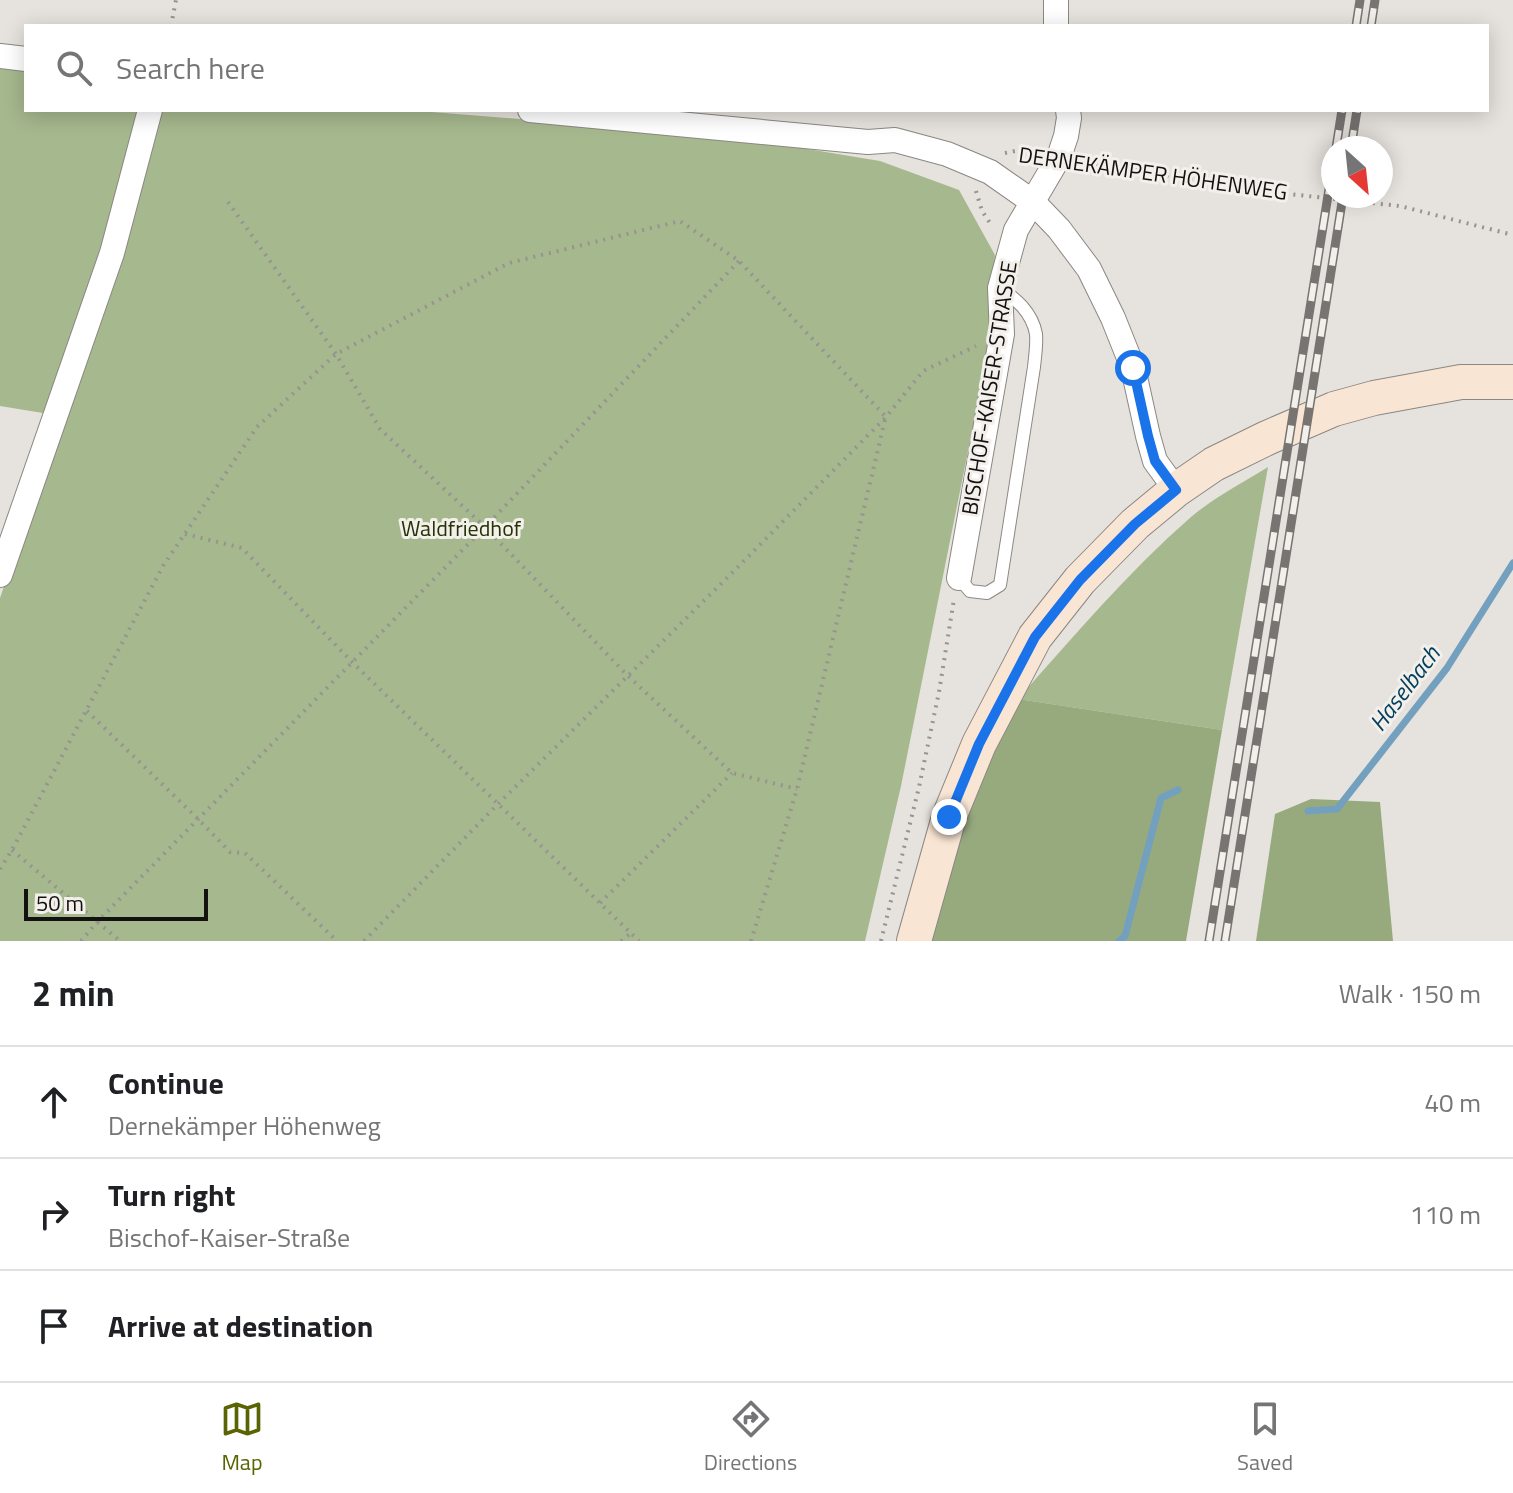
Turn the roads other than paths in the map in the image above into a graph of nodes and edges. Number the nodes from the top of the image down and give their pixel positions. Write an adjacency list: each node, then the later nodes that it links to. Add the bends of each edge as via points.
1 (1056, 0): 2 (street)
2 (1056, 24)
3 (0, 56): 4 (street)
4 (24, 59)
5 (149, 112): 12 (street, via 112,253)
6 (551, 112): 8 (street, DERNEKÄMPER HÖHENWEG, via 868,142 895,140 990,172)
7 (1068, 112): 8 (street, BISCHOF-KAISER-STRASSE, via 1059,157)
8 (1033, 202): 9 (street, BISCHOF-KAISER-STRASSE, via 1016,230); 11 (street, DERNEKÄMPER HÖHENWEG, via 1089,269 1133,368 1155,461)
9 (1000, 288): 13 (street, BISCHOF-KAISER-STRASSE, via 1002,334); 13 (lane, via 1027,312 1036,333 1034,367 1000,585 987,593 970,591)
10 (1513, 382): 11 (street, via 1461,382 1334,409 1214,464)
11 (1176, 490): 14 (street, via 1080,580 1035,637 979,744 949,817)
12 (0, 575)
13 (959, 578)
14 (914, 941)

